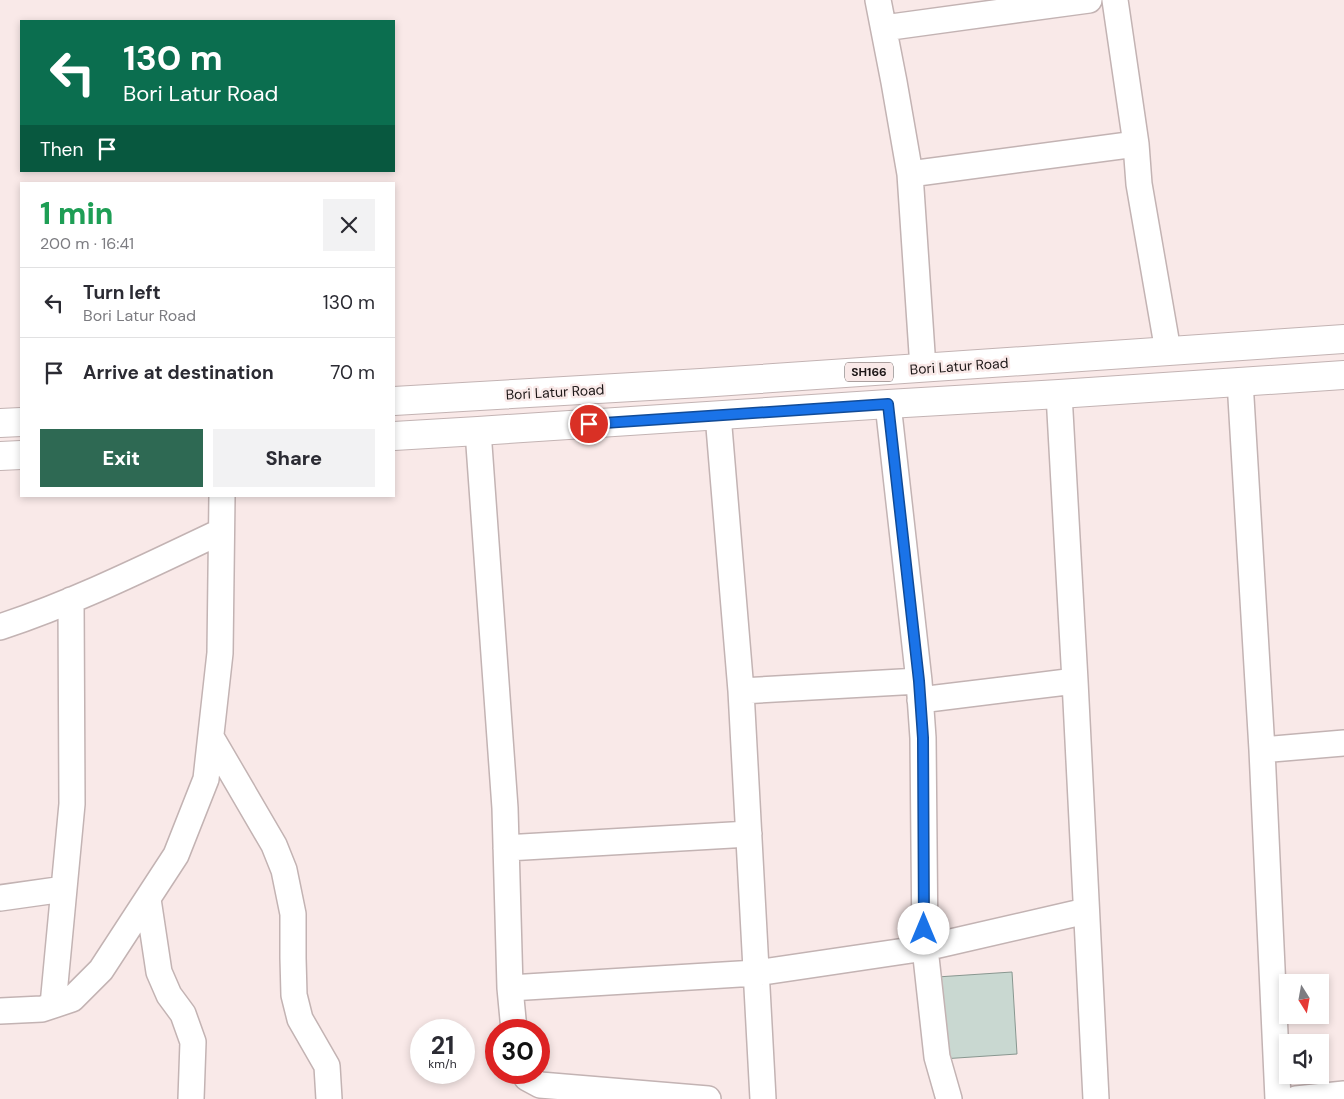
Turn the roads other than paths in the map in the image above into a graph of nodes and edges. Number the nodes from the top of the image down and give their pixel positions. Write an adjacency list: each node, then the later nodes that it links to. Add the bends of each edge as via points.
1 (878, 0): 4 (street)
2 (1089, 0): 4 (street)
3 (1115, 0): 5 (street)
4 (884, 28): 6 (street)
5 (1136, 144): 6 (street); 8 (street, via 1138,184)
6 (910, 174): 9 (street)
7 (1344, 339): 8 (main road, Bori Latur Road / SH166)
8 (1168, 351): 9 (main road, Bori Latur Road / SH166)
9 (923, 368): 13 (main road, Bori Latur Road / SH166)
10 (1344, 375): 11 (main road)
11 (1240, 381): 12 (main road); 31 (street)
12 (1059, 394): 14 (main road); 26 (street)
13 (395, 401)
14 (888, 404): 15 (main road); 28 (street)
15 (718, 415): 18 (main road); 27 (street)
16 (20, 422): 17 (main road)
17 (0, 423)
18 (478, 431): 19 (main road); 33 (street)
19 (395, 436)
20 (20, 455): 21 (main road)
21 (0, 456)
22 (222, 497): 23 (street)
23 (220, 532): 24 (street); 29 (street, via 220,653)
24 (71, 600): 25 (street); 34 (street, via 72,804)
25 (0, 627)
26 (1075, 681): 28 (street); 37 (street)
27 (741, 690): 28 (street); 32 (street)
28 (920, 690): 38 (street)
29 (211, 737): 36 (street, via 206,779 176,855); 47 (street, via 274,844 284,870 293,914 294,995 300,1019 327,1066)
30 (1344, 743): 31 (street)
31 (1262, 750): 52 (street)
32 (748, 834): 33 (street); 39 (street)
33 (506, 848): 40 (street)
34 (64, 888): 35 (street); 41 (street)
35 (0, 898)
36 (148, 899): 41 (street, via 101,970 72,998); 46 (street, via 159,972 169,995 183,1014 193,1042)
37 (1086, 911): 38 (street); 51 (street)
38 (924, 948): 39 (street); 50 (street, via 937,1057)
39 (756, 973): 40 (street); 49 (street)
40 (510, 988): 43 (street)
41 (53, 1005): 42 (street, via 42,1009)
42 (0, 1011)
43 (513, 1019)
44 (538, 1084): 48 (street)
45 (1344, 1094): 53 (street)
46 (191, 1099)
47 (329, 1099)
48 (708, 1099)
49 (763, 1099)
50 (948, 1099)
51 (1096, 1099)
52 (1278, 1099)
53 (1296, 1099)

